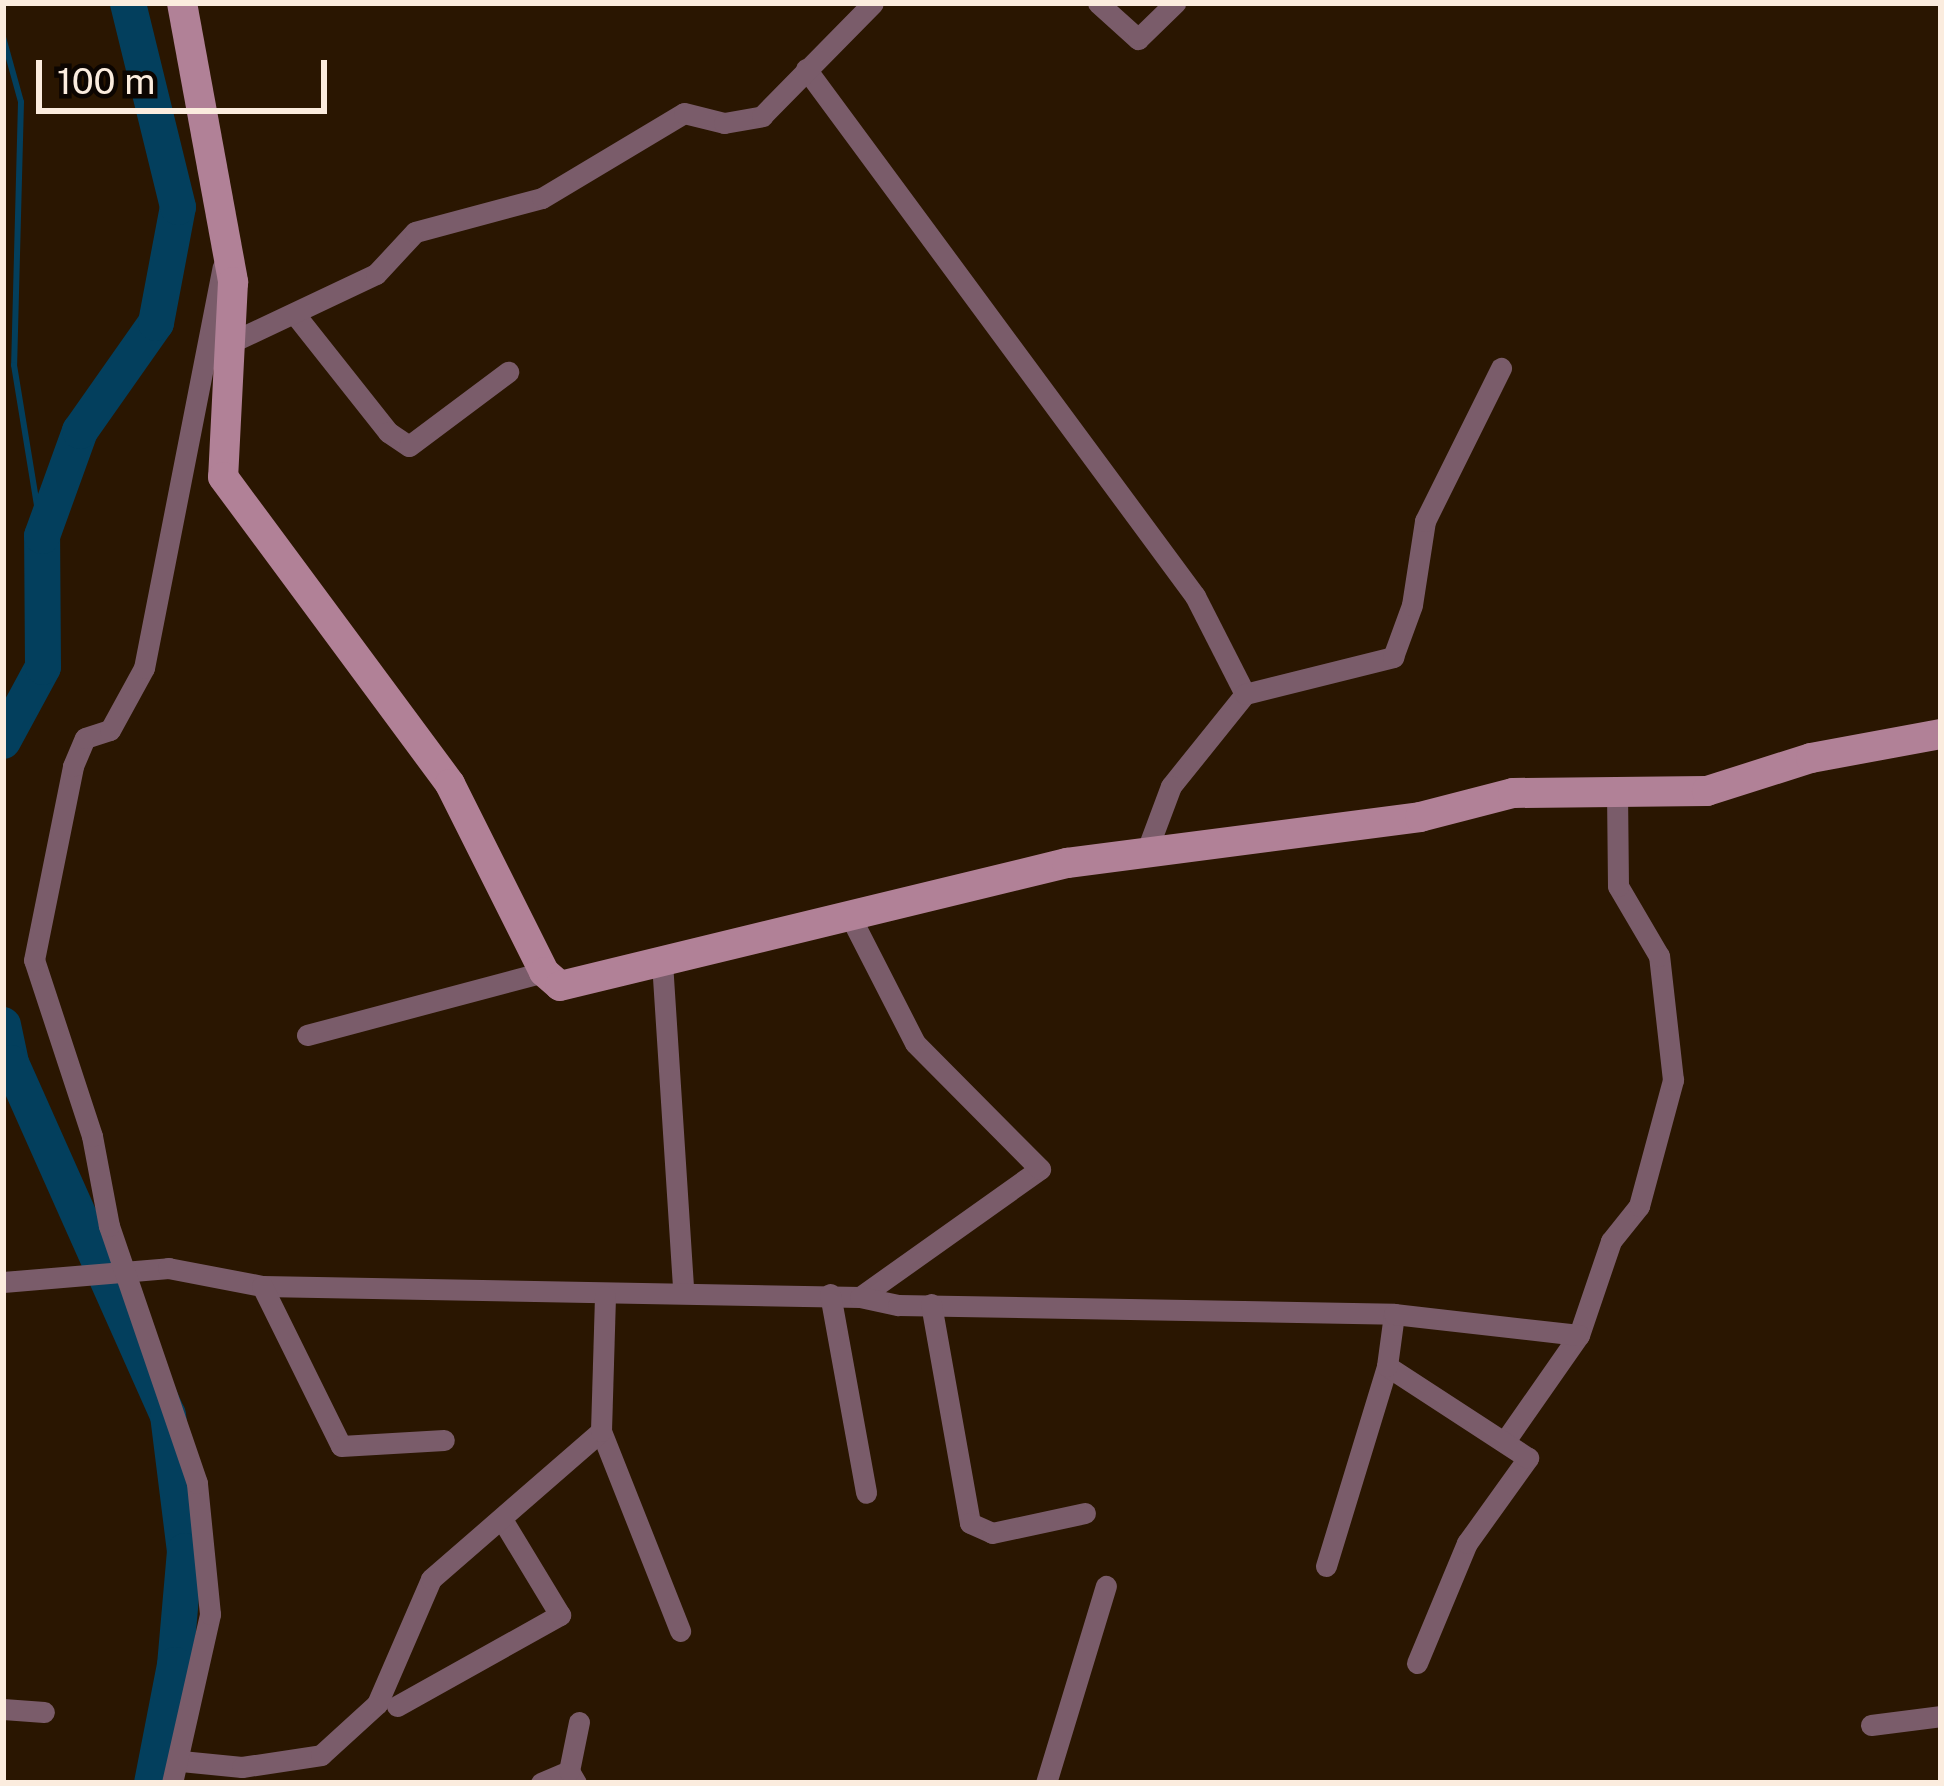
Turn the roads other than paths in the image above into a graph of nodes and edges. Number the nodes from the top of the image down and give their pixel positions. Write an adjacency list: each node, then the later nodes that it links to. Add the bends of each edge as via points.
1 (182, 3): 6 (street)
2 (1098, 3): 3 (street, via 1138,39)
3 (1175, 3)
4 (868, 4): 5 (street)
5 (806, 68): 7 (street, via 762,116 724,123 684,113 542,198 415,232 376,274); 11 (street, via 1195,596)
6 (226, 248): 8 (street); 19 (street, via 144,668 110,730 85,738 73,766 34,960 92,1136 109,1226)
7 (297, 317): 8 (street, via 278,317); 10 (street, via 409,446)
8 (234, 341): 17 (street, via 223,477 451,784)
9 (1501, 368): 11 (street, via 1425,521 1412,605 1393,657)
10 (508, 371)
11 (1244, 694): 14 (street, via 1171,786)
12 (1941, 734): 13 (street, via 1811,758 1707,791)
13 (1617, 787): 14 (street, via 1513,793 1420,817); 28 (street, via 1618,886 1659,956 1673,1080 1639,1206 1611,1241)
14 (1146, 854): 15 (street, via 1067,863)
15 (851, 918): 16 (street); 25 (street, via 915,1043 1040,1169)
16 (662, 962): 17 (street, via 560,986); 22 (street)
17 (544, 972): 18 (street)
18 (307, 1035)
19 (129, 1269): 20 (street); 21 (street); 46 (street, via 197,1483 211,1589)
20 (3, 1282)
21 (262, 1286): 24 (street); 31 (street, via 340,1446)
22 (683, 1289): 23 (street); 24 (street)
23 (830, 1294): 25 (street); 33 (street)
24 (605, 1296): 30 (street)
25 (860, 1297): 26 (street)
26 (931, 1304): 27 (street); 34 (street, via 970,1523 992,1533)
27 (1394, 1314): 28 (street); 29 (street)
28 (1579, 1335): 32 (street)
29 (1387, 1366): 32 (street); 36 (street)
30 (602, 1431): 35 (street); 38 (street)
31 (444, 1440)
32 (1505, 1441): 39 (street, via 1526,1453 1527,1465 1467,1544)
33 (866, 1492)
34 (1085, 1514)
35 (503, 1521): 40 (street, via 560,1615); 46 (street, via 431,1579 377,1704 321,1754)
36 (1326, 1566)
37 (1106, 1586): 49 (street)
38 (680, 1631)
39 (1418, 1664)
40 (397, 1706)
41 (3, 1709): 42 (street)
42 (44, 1712)
43 (1941, 1716): 45 (street)
44 (579, 1722): 47 (street)
45 (1870, 1725)
46 (176, 1772)
47 (573, 1777): 48 (street)
48 (542, 1783)
49 (1046, 1783)

